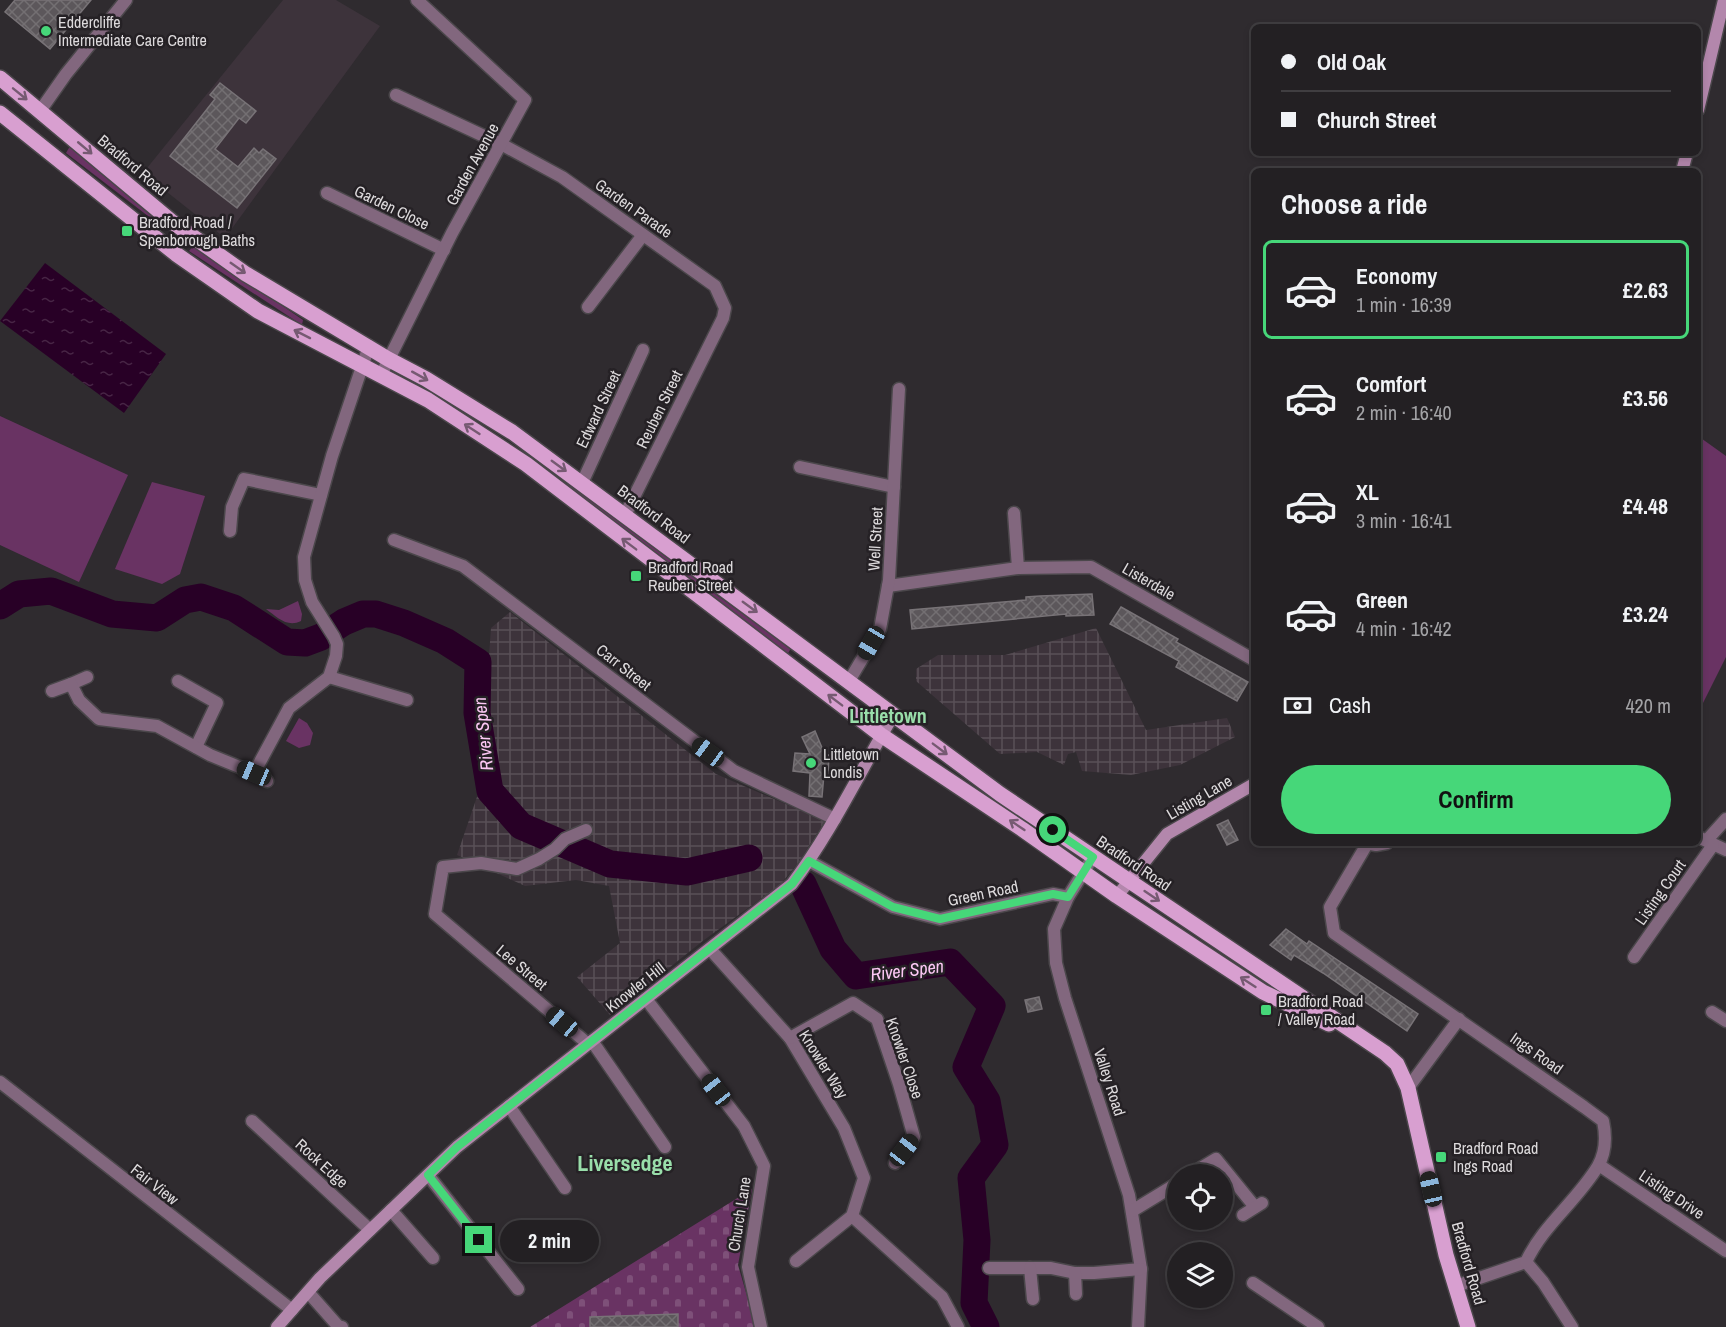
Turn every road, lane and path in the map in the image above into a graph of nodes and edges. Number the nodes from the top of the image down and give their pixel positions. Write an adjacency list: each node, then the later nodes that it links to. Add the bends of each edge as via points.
1 (126, 0): 7 (street)
2 (417, 0): 10 (street, Garden Avenue, via 525,100)
3 (1724, 0): 6 (street)
4 (0, 78): 7 (main road, Bradford Road, one-way to 7)
5 (396, 95): 10 (street, Garden Parade)
6 (1701, 97)
7 (40, 111): 9 (main road); 16 (main road, Bradford Road, one-way to 16, via 171,221 246,274)
8 (0, 113): 9 (main road, Bradford Road)
9 (21, 130): 19 (main road, Bradford Road, one-way to 9, via 258,311 176,254)
10 (501, 144): 12 (street, Garden Parade, via 562,177); 13 (street, Garden Avenue)
11 (327, 194): 13 (street, Garden Close)
12 (644, 235): 14 (street); 15 (street, Garden Parade, via 715,286 725,308)
13 (444, 250): 18 (street, Garden Avenue)
14 (588, 307)
15 (723, 318): 27 (street, Reuben Street)
16 (369, 346): 18 (main road, Bradford Road); 19 (street)
17 (644, 350): 23 (street, Edward Street)
18 (388, 359): 20 (street, Garden Avenue); 23 (main road, Bradford Road, one-way to 23, via 512,432)
19 (362, 364): 20 (main road, Bradford Road); 25 (street)
20 (381, 375): 41 (main road, Bradford Road, one-way to 20, via 526,464 428,400)
21 (898, 389): 24 (street, Well Street)
22 (800, 467): 24 (street)
23 (582, 483): 27 (main road, Bradford Road)
24 (894, 486): 31 (street, Well Street)
25 (321, 495): 28 (street, via 244,479 232,507); 34 (street, via 304,557 305,580 312,602 337,644)
26 (1014, 513): 30 (street)
27 (625, 515): 36 (main road, Bradford Road, one-way to 36)
28 (230, 531)
29 (394, 540): 46 (street, Carr Street, via 463,566 734,771)
30 (1018, 568): 31 (street, Listerdale); 32 (street, Listerdale, via 1091,567)
31 (888, 586): 36 (street, Well Street, via 879,629)
32 (1251, 658)
33 (87, 677): 37 (street)
34 (329, 677): 39 (street); 43 (street, via 289,708)
35 (178, 681): 42 (street, via 217,703)
36 (849, 681): 40 (main road, Bradford Road)
37 (70, 684): 38 (street); 42 (street, via 79,700 99,719 157,726)
38 (52, 691)
39 (407, 700)
40 (894, 714): 41 (street, Knowler Hill); 52 (main road, Bradford Road, one-way to 52, via 1000,794)
41 (881, 735): 46 (street, Knowler Hill); 54 (main road, Bradford Road, one-way to 41)
42 (196, 747): 43 (street)
43 (254, 773): 44 (street)
44 (267, 781)
45 (1251, 786): 55 (street, Listing Lane, via 1167,834)
46 (835, 819): 53 (street, Knowler Hill)
47 (1726, 819): 49 (street, Listing Court)
48 (586, 830): 65 (street, Lee Street, via 517,869 481,863 443,867 435,914)
49 (1706, 841): 51 (street); 59 (street, Listing Court)
50 (1364, 846): 62 (street, Ings Road, via 1330,907 1334,933)
51 (1726, 849)
52 (1093, 857): 54 (street, Valley Road); 55 (main road, Bradford Road)
53 (809, 861): 57 (street, Green Road, via 893,907 940,919 1053,894); 58 (street, Knowler Hill, via 792,884)
54 (1083, 873): 56 (main road, Bradford Road); 57 (street, Valley Road)
55 (1129, 880): 56 (street, Listing Lane); 66 (main road, Bradford Road, one-way to 66)
56 (1117, 896): 66 (main road, Bradford Road, one-way to 56, via 1263,992)
57 (1068, 897): 81 (street, Valley Road, via 1054,929 1056,963)
58 (710, 949): 60 (street, Knowler Hill); 64 (street, Knowler Way)
59 (1634, 957)
60 (646, 999): 65 (street, Knowler Hill); 102 (street, Church Lane, via 744,1126 764,1166 748,1267)
61 (1712, 1012): 63 (street)
62 (1459, 1019): 68 (street); 75 (street, Ings Road, via 1603,1121 1606,1135)
63 (1726, 1021)
64 (790, 1038): 72 (street, Knowler Close, via 853,1003 877,1019 914,1137); 83 (street, Knowler Way, via 844,1128 864,1178)
65 (590, 1043): 69 (street, Knowler Hill); 71 (street, Lee Street)
66 (1374, 1046): 68 (main road, Bradford Road, via 1397,1064)
67 (0, 1082): 99 (street, Fair View)
68 (1408, 1088): 94 (main road, Bradford Road)
69 (509, 1106): 76 (street, Knowler Hill); 78 (street)
70 (252, 1122): 84 (street, Rock Edge)
71 (666, 1147)
72 (895, 1162)
73 (1208, 1164): 74 (street, via 1216,1159)
74 (1221, 1164)
75 (1599, 1165): 85 (street, Listing Drive); 88 (street, Ings Road, via 1534,1244)
76 (428, 1175): 80 (street, Knowler Hill); 95 (street)
77 (1233, 1177): 82 (street, via 1259,1205)
78 (565, 1188)
79 (1167, 1190): 81 (street)
80 (391, 1210): 84 (street, Knowler Hill); 86 (street)
81 (1132, 1211): 91 (street, Valley Road)
82 (1243, 1215)
83 (852, 1216): 87 (street); 103 (street, via 942,1297)
84 (370, 1230): 96 (street, Knowler Hill)
85 (1726, 1251)
86 (433, 1258)
87 (796, 1261)
88 (1526, 1262): 94 (street); 107 (street)
89 (989, 1268): 90 (street)
90 (1030, 1268): 92 (street); 98 (street)
91 (1141, 1269): 92 (street); 104 (street, Valley Road)
92 (1075, 1272): 97 (street)
93 (1253, 1283): 105 (street)
94 (1456, 1286): 106 (main road, Bradford Road)
95 (518, 1289)
96 (308, 1292): 99 (street, Knowler Hill); 101 (street)
97 (1076, 1294)
98 (1033, 1299)
99 (292, 1310): 100 (street, Knowler Hill)
100 (277, 1327)
101 (342, 1327)
102 (761, 1327)
103 (958, 1327)
104 (1138, 1327)
105 (1318, 1327)
106 (1468, 1327)
107 (1572, 1327)

